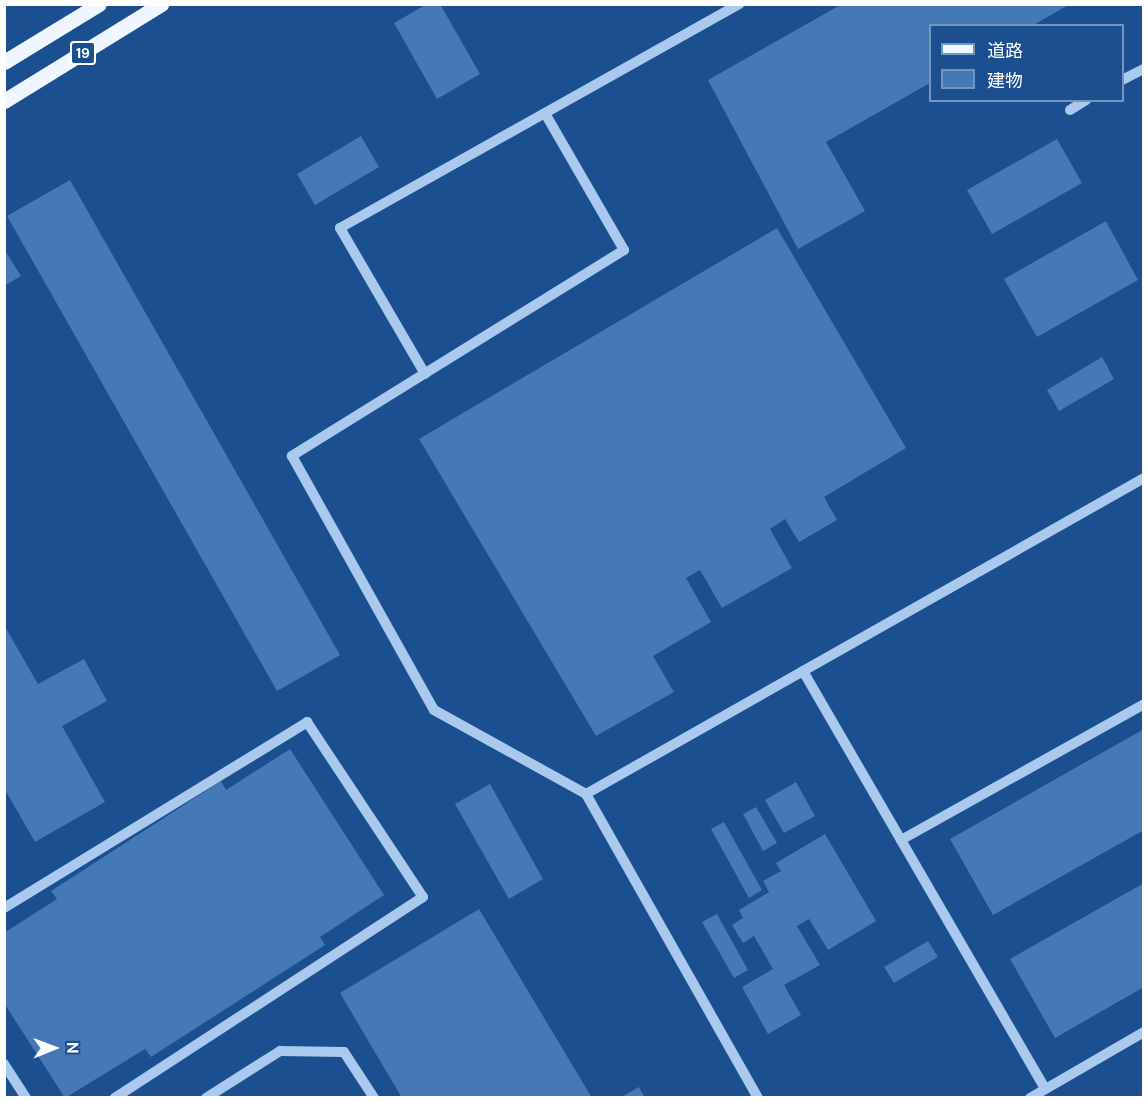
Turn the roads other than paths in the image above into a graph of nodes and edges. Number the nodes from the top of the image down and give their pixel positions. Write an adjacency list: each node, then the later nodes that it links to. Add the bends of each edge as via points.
1 (99, 4): 4 (main road, 19)
2 (161, 4): 7 (main road, 19)
3 (739, 4): 10 (lane)
4 (4, 62)
5 (1143, 69): 6 (lane)
6 (1124, 79)
7 (4, 100)
8 (1083, 102): 9 (lane)
9 (1070, 110)
10 (546, 115): 11 (lane, via 624,250); 11 (lane, via 340,228)
11 (425, 374): 15 (lane, via 292,456 434,710)
12 (1143, 478): 13 (lane)
13 (803, 671): 15 (lane); 16 (lane)
14 (1143, 704): 16 (lane)
15 (586, 794): 25 (lane)
16 (901, 840): 20 (lane)
17 (4, 908): 22 (lane, via 306,722 423,897)
18 (1143, 1032): 20 (lane)
19 (4, 1064): 21 (lane)
20 (1045, 1089): 26 (lane)
21 (26, 1098)
22 (115, 1098)
23 (206, 1098): 24 (lane, via 280,1051 344,1052)
24 (374, 1098)
25 (758, 1098)
26 (1030, 1098)

